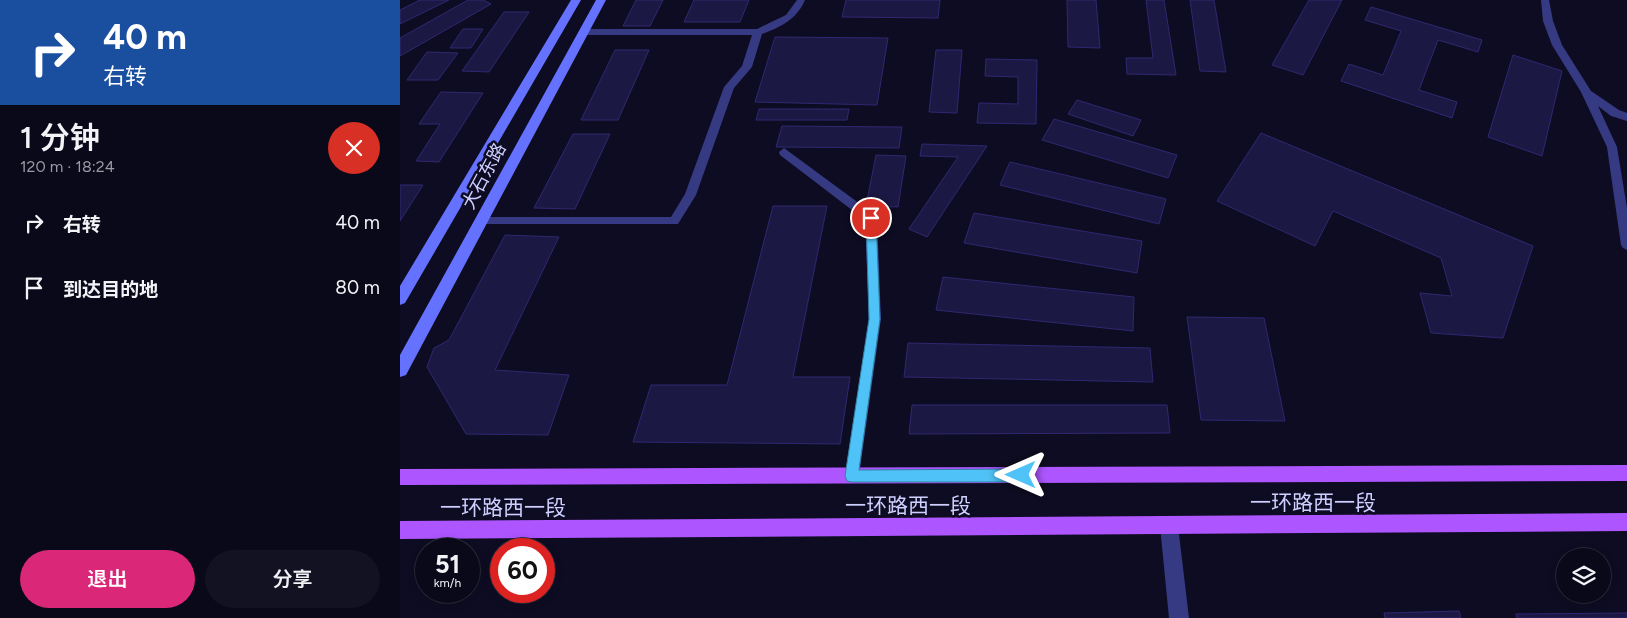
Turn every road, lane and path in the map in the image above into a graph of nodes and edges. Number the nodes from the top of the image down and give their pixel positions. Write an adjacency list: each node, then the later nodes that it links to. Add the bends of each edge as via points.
1 (576, 0): 12 (main road, 大石东路)
2 (601, 0): 5 (main road, 大石东路)
3 (802, 0): 6 (lane, via 781,24)
4 (1545, 0): 7 (lane, via 1548,21 1558,45)
5 (583, 32): 6 (lane); 10 (main road, 大石东路)
6 (758, 32): 10 (lane, via 747,66 729,87 690,195 674,222)
7 (1586, 92): 8 (lane, via 1615,113); 11 (lane, via 1612,147)
8 (1627, 117)
9 (784, 152): 15 (lane, via 871,218 875,319)
10 (481, 221): 13 (main road, 大石东路)
11 (1627, 245)
12 (400, 299)
13 (400, 370)
14 (1627, 474): 15 (main road, 一环路西一段)
15 (852, 476): 16 (main road, 一环路西一段)
16 (400, 477)
17 (1627, 522): 18 (main road, 一环路西一段)
18 (1169, 526): 19 (main road, 一环路西一段); 20 (street)
19 (400, 530)
20 (1180, 618)

